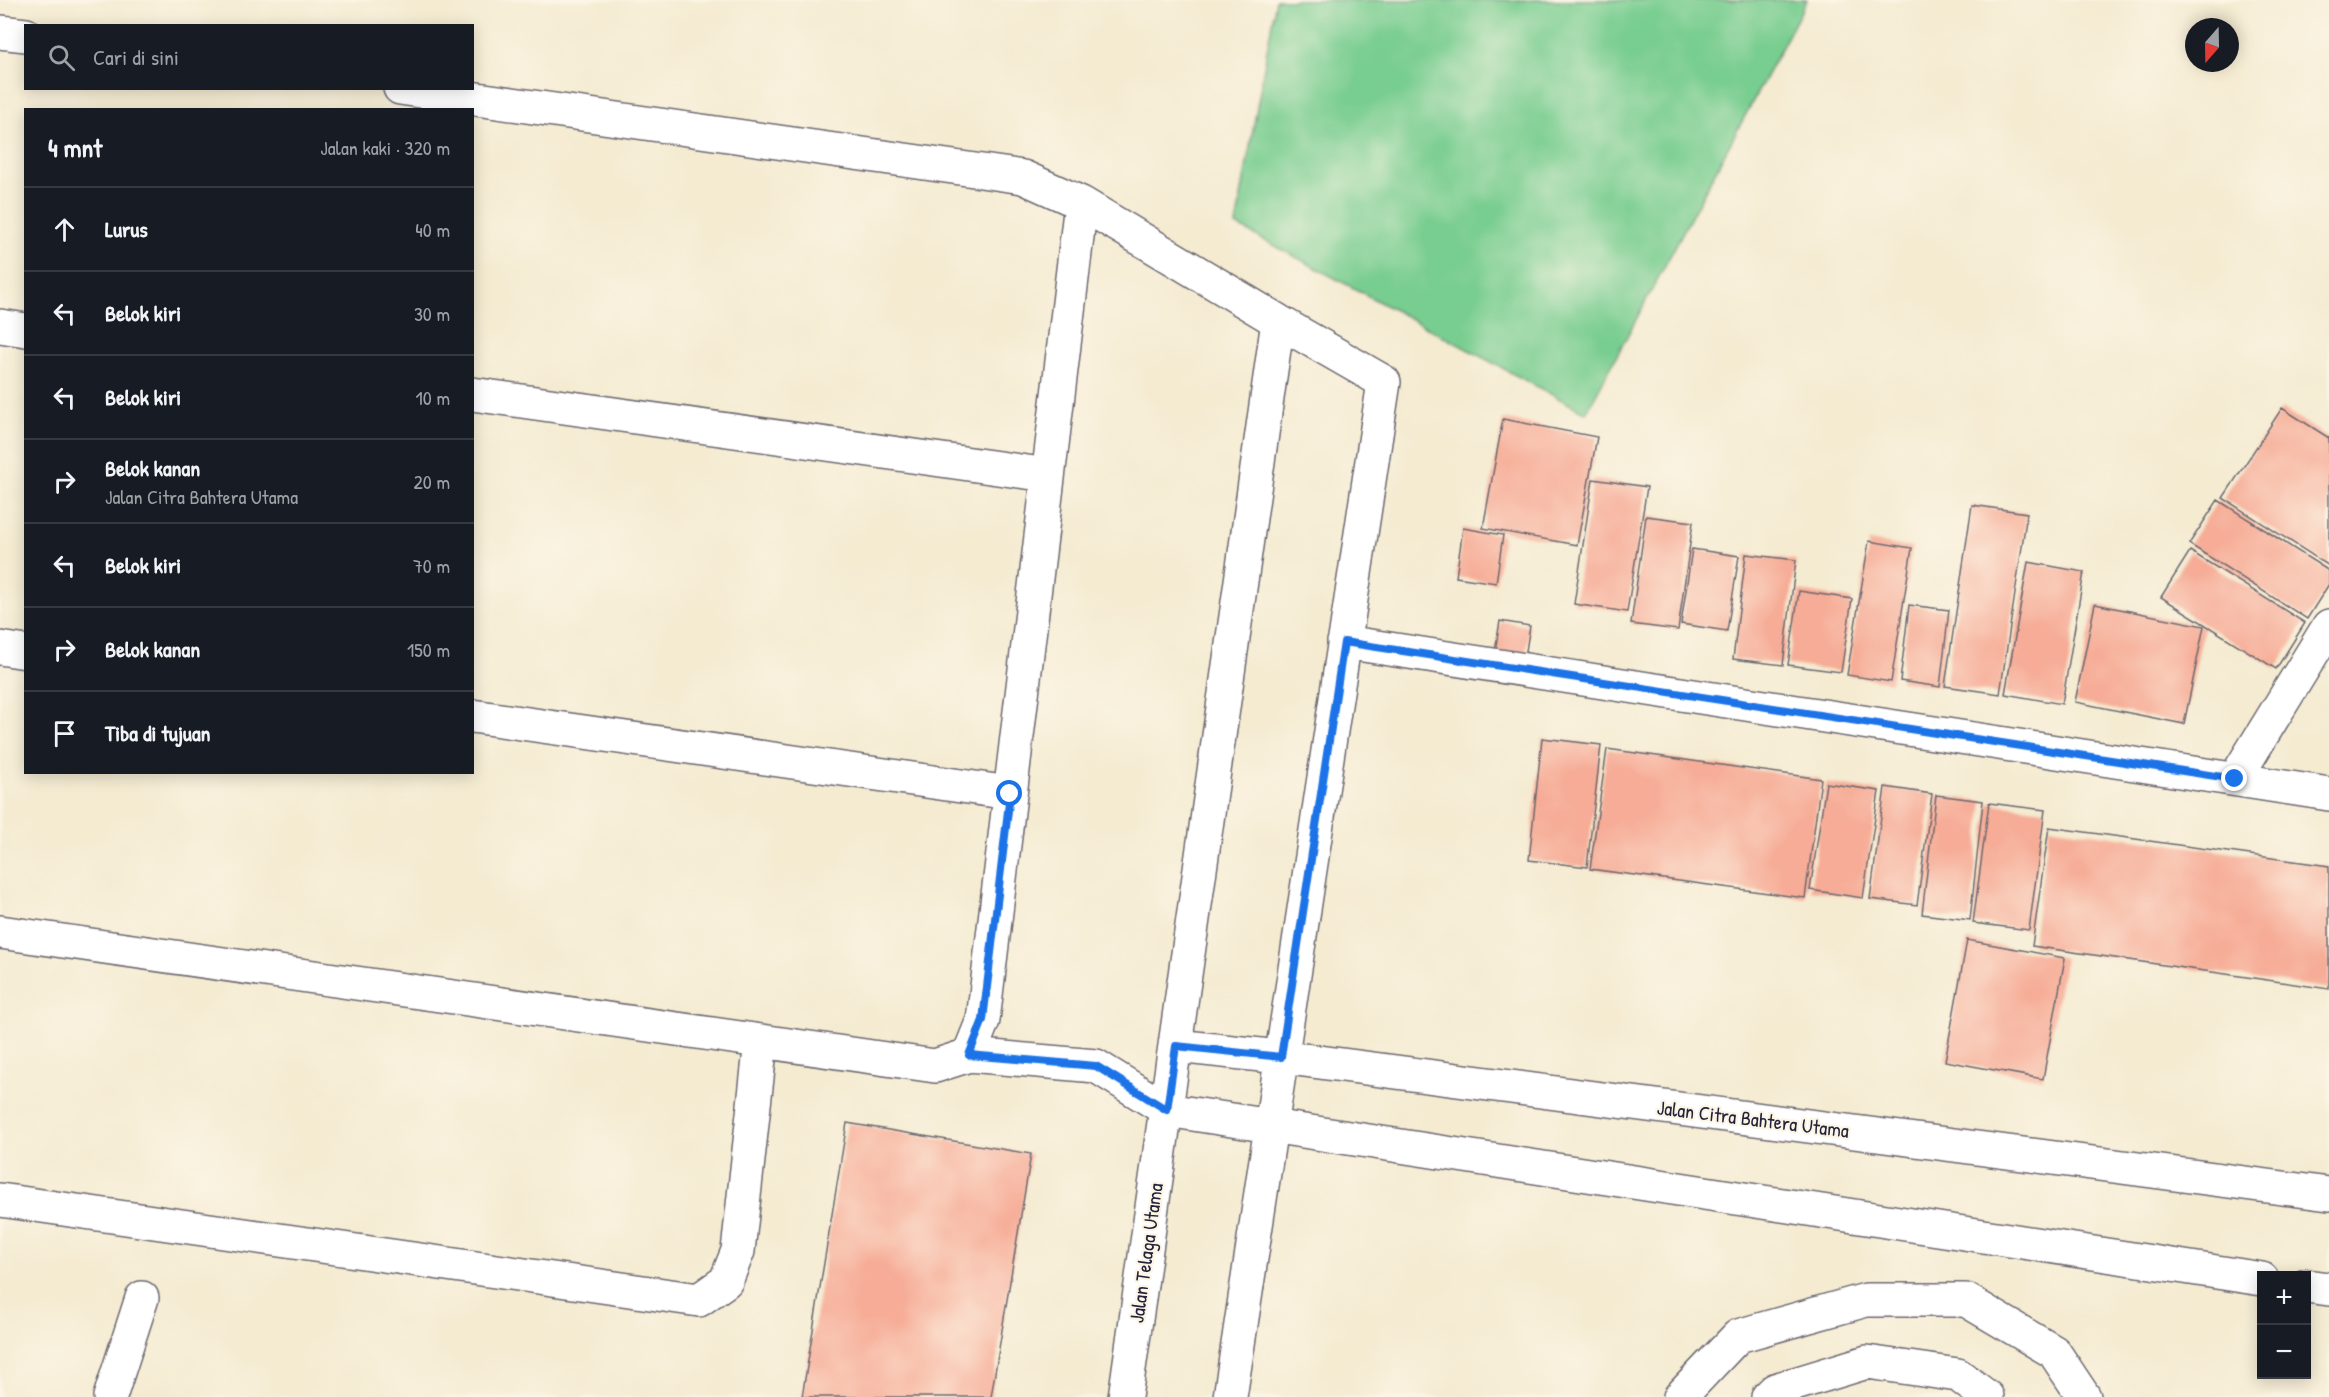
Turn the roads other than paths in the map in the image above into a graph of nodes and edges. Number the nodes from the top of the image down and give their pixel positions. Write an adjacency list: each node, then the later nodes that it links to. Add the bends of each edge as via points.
1 (0, 32): 2 (street)
2 (24, 35)
3 (414, 90): 4 (street, via 1023,177)
4 (1081, 203): 5 (street); 9 (street)
5 (1278, 321): 11 (street, via 1384,382); 20 (street, Jalan Telaga Utama)
6 (0, 326): 7 (street)
7 (24, 330)
8 (474, 393): 9 (street)
9 (1048, 476): 16 (street)
10 (2329, 626): 15 (street)
11 (1344, 642): 15 (street); 22 (street)
12 (0, 648): 13 (street)
13 (24, 652)
14 (474, 716): 16 (street)
15 (2235, 779): 17 (street)
16 (1010, 794): 21 (street, via 983,1020)
17 (2329, 794)
18 (0, 932): 19 (street)
19 (761, 1041): 21 (street, via 935,1066); 26 (street, via 738,1251 726,1281 699,1300)
20 (1176, 1046): 22 (street, Jalan Citra Bahtera Utama); 23 (street, Jalan Telaga Utama)
21 (969, 1055): 23 (street, via 1096,1066)
22 (1281, 1057): 24 (street); 25 (street, Jalan Citra Bahtera Utama)
23 (1167, 1110): 24 (street); 32 (street, Jalan Telaga Utama)
24 (1271, 1126): 27 (street); 33 (street)
25 (2329, 1194)
26 (0, 1200)
27 (2257, 1278)
28 (2311, 1287): 29 (street)
29 (2329, 1289)
30 (142, 1298): 31 (street)
31 (110, 1397)
32 (1125, 1397)
33 (1230, 1397)
34 (1680, 1397): 37 (street, via 1738,1336 1866,1300 1966,1300 2054,1352)
35 (1768, 1397): 36 (street, via 1775,1390 1867,1362 1958,1375)
36 (1987, 1397)
37 (2084, 1397)

